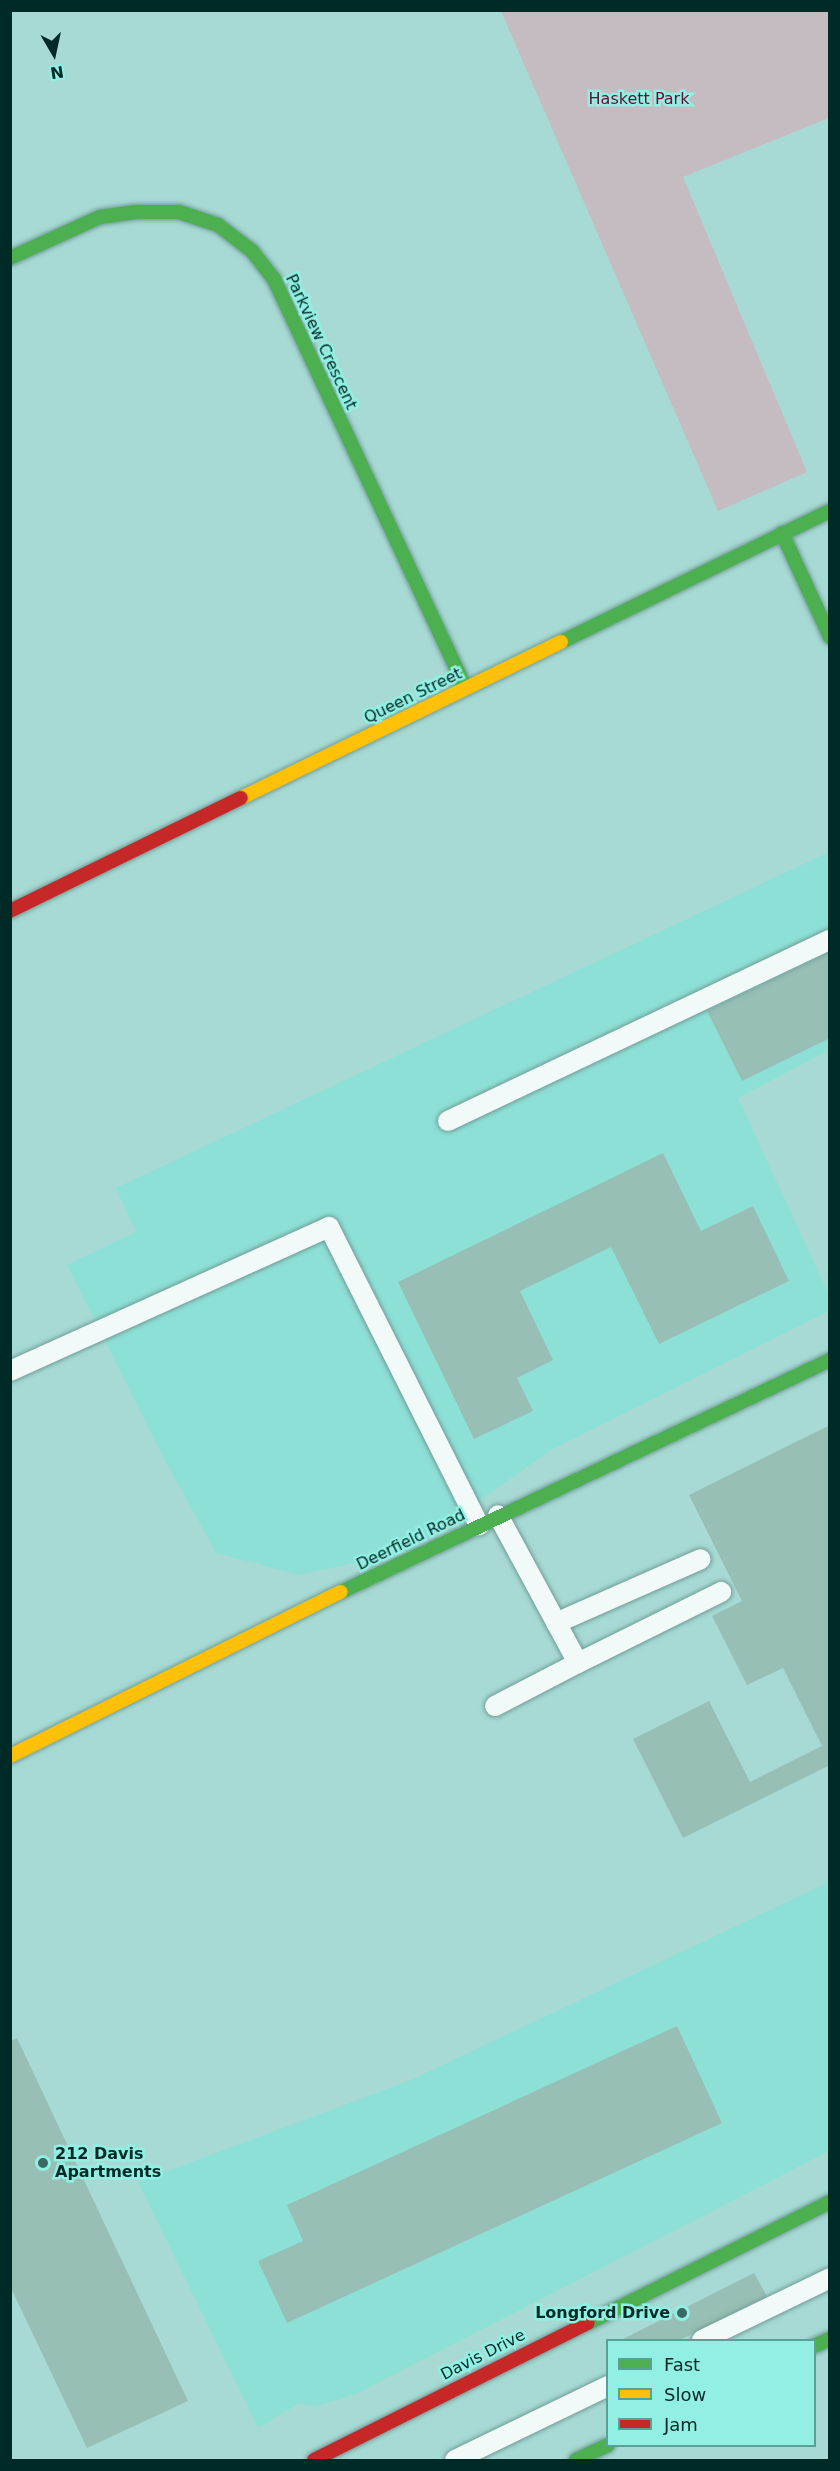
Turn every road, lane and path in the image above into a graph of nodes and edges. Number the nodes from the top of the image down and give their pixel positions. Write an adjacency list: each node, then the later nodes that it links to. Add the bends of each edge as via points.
1 (10, 258): 5 (street, Parkview Crescent, via 100,217 136,212 179,212 218,225 252,251 274,279)
2 (830, 511): 3 (street, Queen Street)
3 (782, 533): 4 (street); 5 (street, Queen Street)
4 (830, 637)
5 (466, 688): 6 (street, Queen Street)
6 (10, 911)
7 (830, 940): 8 (lane)
8 (448, 1121)
9 (830, 1360): 11 (street, Deerfield Road)
10 (10, 1371): 12 (lane, via 329,1227)
11 (498, 1515): 12 (street, Deerfield Road); 15 (lane)
12 (479, 1525): 18 (street, Deerfield Road)
13 (701, 1559): 15 (lane)
14 (722, 1592): 16 (lane)
15 (556, 1623): 16 (lane)
16 (578, 1663): 17 (lane)
17 (495, 1706)
18 (10, 1756)
19 (830, 2202): 26 (street, Davis Drive)
20 (830, 2278): 21 (lane)
21 (704, 2339)
22 (830, 2339): 23 (street)
23 (816, 2345)
24 (606, 2387): 27 (lane)
25 (606, 2446): 28 (street)
26 (314, 2460)
27 (455, 2460)
28 (576, 2460)

